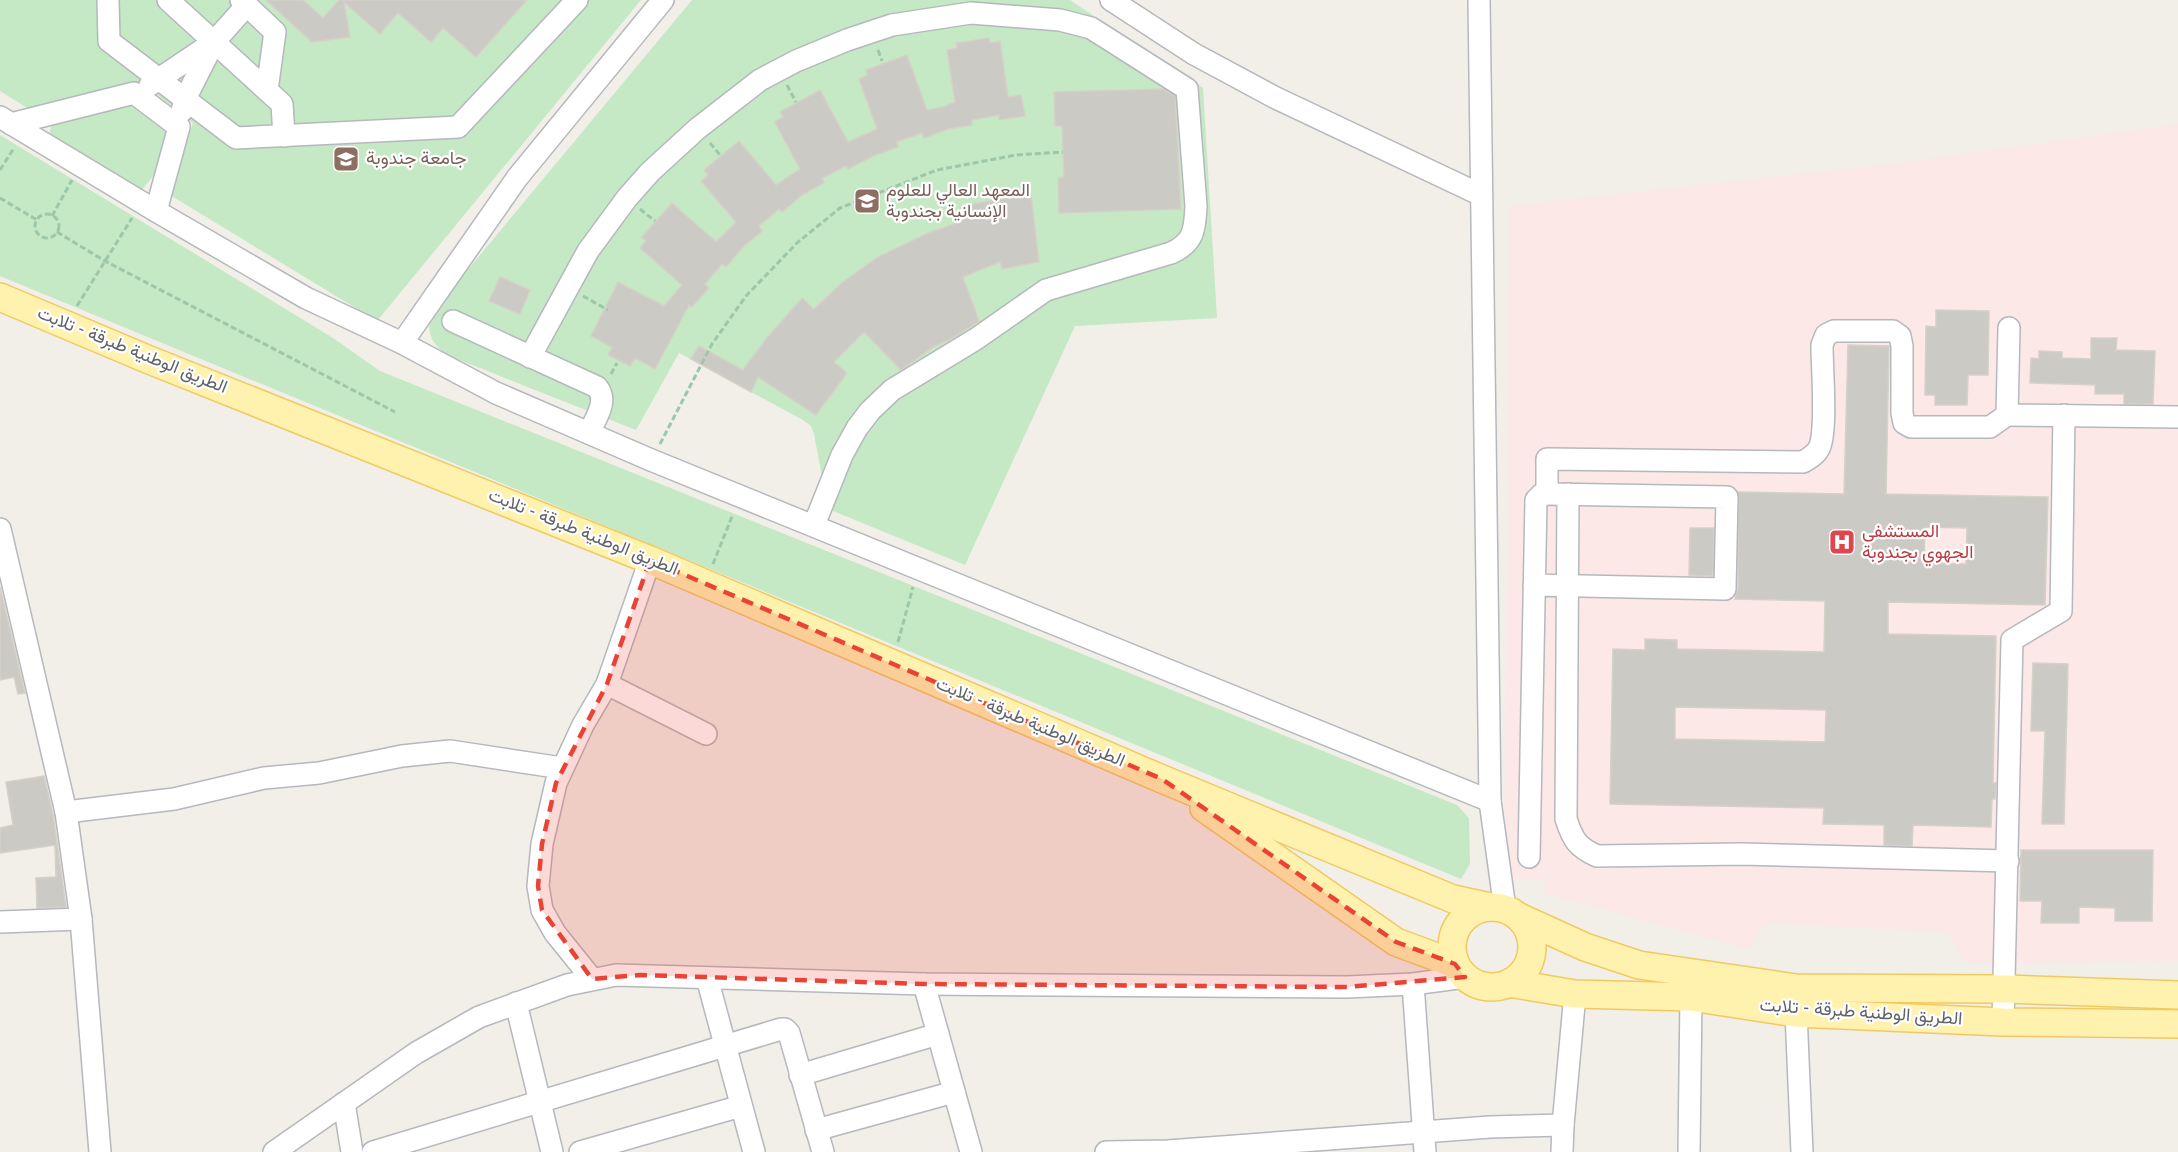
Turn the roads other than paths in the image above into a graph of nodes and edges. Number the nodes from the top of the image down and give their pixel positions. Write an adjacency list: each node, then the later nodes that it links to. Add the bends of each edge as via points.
1 (108, 0): 9 (street, via 109,41)
2 (168, 0): 8 (street)
3 (577, 0): 15 (street, via 458,127)
4 (663, 0): 21 (street, via 517,178)
5 (1112, 0): 16 (street, via 1194,54 1274,97)
6 (1479, 0): 16 (street)
7 (244, 3): 8 (street); 10 (street, via 275,32)
8 (214, 42): 9 (street); 10 (street); 12 (street)
9 (159, 80): 11 (street); 12 (street)
10 (267, 90): 15 (street, via 282,104)
11 (134, 93): 13 (street); 14 (street)
12 (185, 99): 14 (street); 15 (street, via 236,138)
13 (5, 121): 17 (street)
14 (179, 127): 17 (street)
15 (284, 136)
16 (1481, 195): 37 (street)
17 (149, 207): 21 (street, via 306,298)
18 (0, 297): 30 (main road, الطريق الوطنية طبرقة - تلابت)
19 (453, 321): 22 (street)
20 (2009, 328): 23 (street)
21 (402, 343): 26 (street, via 496,393)
22 (530, 357): 26 (street, via 597,387 602,393 601,407); 28 (street, via 588,252 635,190 675,147 760,80 847,40 892,25 971,13 1060,20 1091,28 1186,89 1196,206 1195,225 1183,248 1046,290 892,390 857,428)
23 (2007, 415): 24 (street); 27 (street, via 1990,427 1911,427 1904,423 1902,413 1900,336 1893,331 1834,331 1826,335 1822,345 1819,448 1803,462 1547,459)
24 (2064, 415): 25 (street); 40 (street, via 2061,611 2012,640)
25 (2178, 417)
26 (589, 433): 28 (street)
27 (1558, 494): 31 (street, via 1542,494 1536,500); 32 (street); 32 (street, via 1727,497 1725,589)
28 (813, 525): 37 (street)
29 (0, 529): 38 (street)
30 (650, 560): 33 (street); 36 (main road, الطريق الوطنية طبرقة - تلابت)
31 (1534, 585): 32 (street); 39 (street)
32 (1568, 586): 40 (street, via 1566,819 1582,850 1597,856 1742,854)
33 (607, 684): 34 (street); 35 (street)
34 (706, 734)
35 (562, 768): 38 (street, via 450,751 264,778 174,799); 46 (street, via 551,799 538,886 542,910 555,933)
36 (1162, 778): 41 (main road, الطريق الوطنية طبرقة - تلابت, via 1454,899); 44 (main road, الطريق الوطنية طبرقة - تلابت, via 1396,942)
37 (1490, 801): 41 (street)
38 (66, 812): 42 (street)
39 (1529, 857)
40 (2008, 861): 50 (street)
41 (1505, 911): 44 (main road, via 1477,909 1457,926 1451,952); 47 (main road, via 1527,927 1532,953 1520,976); 50 (main road, الطريق الوطنية طبرقة - تلابت, via 1585,947 1639,965 1796,988)
42 (81, 919): 43 (street); 71 (street)
43 (0, 922)
44 (1460, 971): 47 (main road, via 1486,987); 49 (street)
45 (707, 978): 46 (street, via 616,975); 48 (street); 59 (street)
46 (592, 979): 54 (street)
47 (1509, 983): 51 (main road, الطريق الوطنية طبرقة - تلابت)
48 (924, 984): 49 (street); 58 (street)
49 (1413, 984): 67 (street)
50 (2006, 989): 52 (main road, الطريق الوطنية طبرقة - تلابت); 56 (street)
51 (1575, 994): 53 (main road, الطريق الوطنية طبرقة - تلابت); 65 (street)
52 (2178, 995)
53 (1691, 997): 55 (main road, الطريق الوطنية طبرقة - تلابت); 80 (street)
54 (516, 1003): 62 (street); 63 (street, via 455,1030)
55 (1796, 1012): 56 (main road, الطريق الوطنية طبرقة - تلابت); 81 (street)
56 (2003, 1022): 57 (main road, الطريق الوطنية طبرقة - تلابت)
57 (2178, 1024)
58 (938, 1034): 60 (street); 61 (street)
59 (724, 1046): 60 (street, via 785,1029); 62 (street); 64 (street)
60 (800, 1076): 66 (street)
61 (954, 1092): 66 (street); 69 (street)
62 (538, 1102): 73 (street); 74 (street)
63 (344, 1103): 68 (street); 72 (street)
64 (741, 1106): 75 (street); 76 (street)
65 (1563, 1125): 67 (street, via 1490,1127); 79 (street)
66 (816, 1130): 77 (street)
67 (1424, 1143): 70 (street)
68 (283, 1149)
69 (968, 1151)
70 (1168, 1151): 78 (street)
71 (100, 1152)
72 (352, 1152)
73 (373, 1152)
74 (552, 1152)
75 (580, 1152)
76 (754, 1152)
77 (823, 1152)
78 (1106, 1152)
79 (1562, 1152)
80 (1689, 1152)
81 (1802, 1152)

